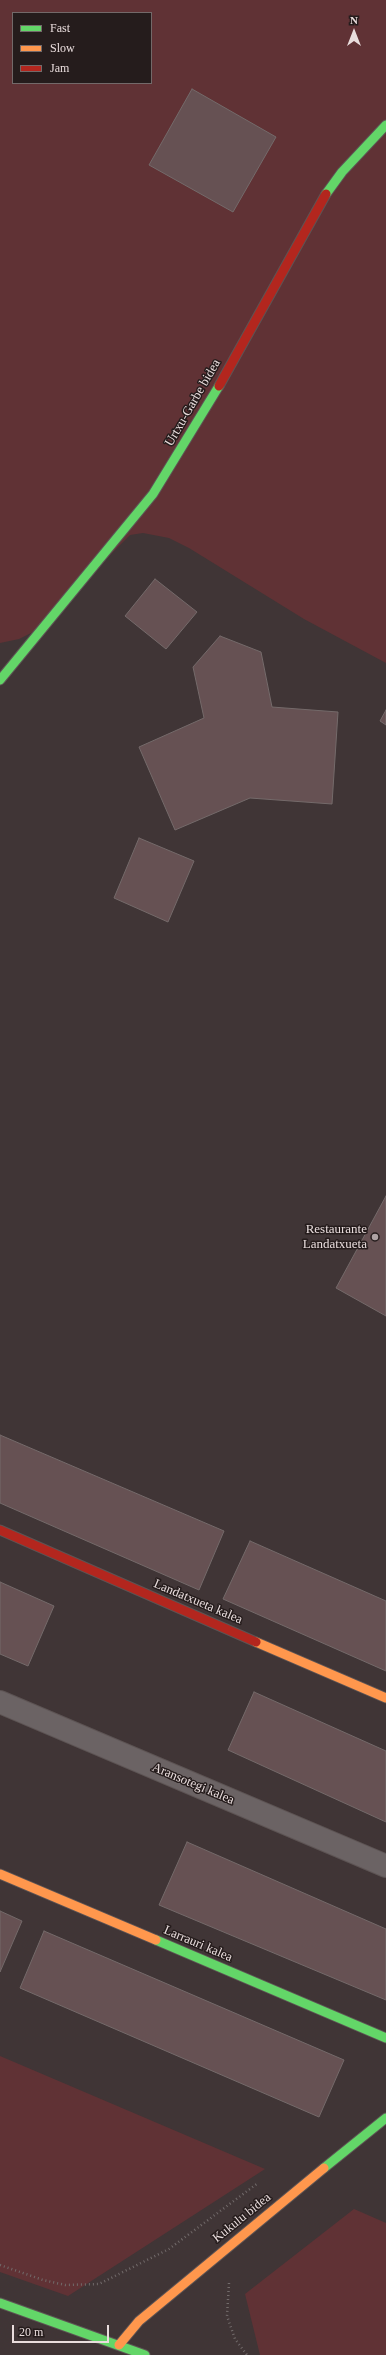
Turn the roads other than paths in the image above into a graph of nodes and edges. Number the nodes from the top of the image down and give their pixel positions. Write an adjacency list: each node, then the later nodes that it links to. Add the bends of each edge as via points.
1 (386, 125): 2 (street, Urtxu-Garbe bidea, via 342,172 320,204 204,414 153,494)
2 (0, 680)
3 (0, 1530): 4 (street, Landatxueta kalea)
4 (386, 1698)
5 (0, 1702): 6 (street, Aransotegi kalea)
6 (386, 1866)
7 (0, 1874): 8 (street, Larrauri kalea)
8 (386, 2038)
9 (386, 2118): 11 (street, Kukulu bidea, via 197,2271 139,2321)
10 (0, 2303): 11 (street)
11 (119, 2345): 12 (street)
12 (145, 2355)

